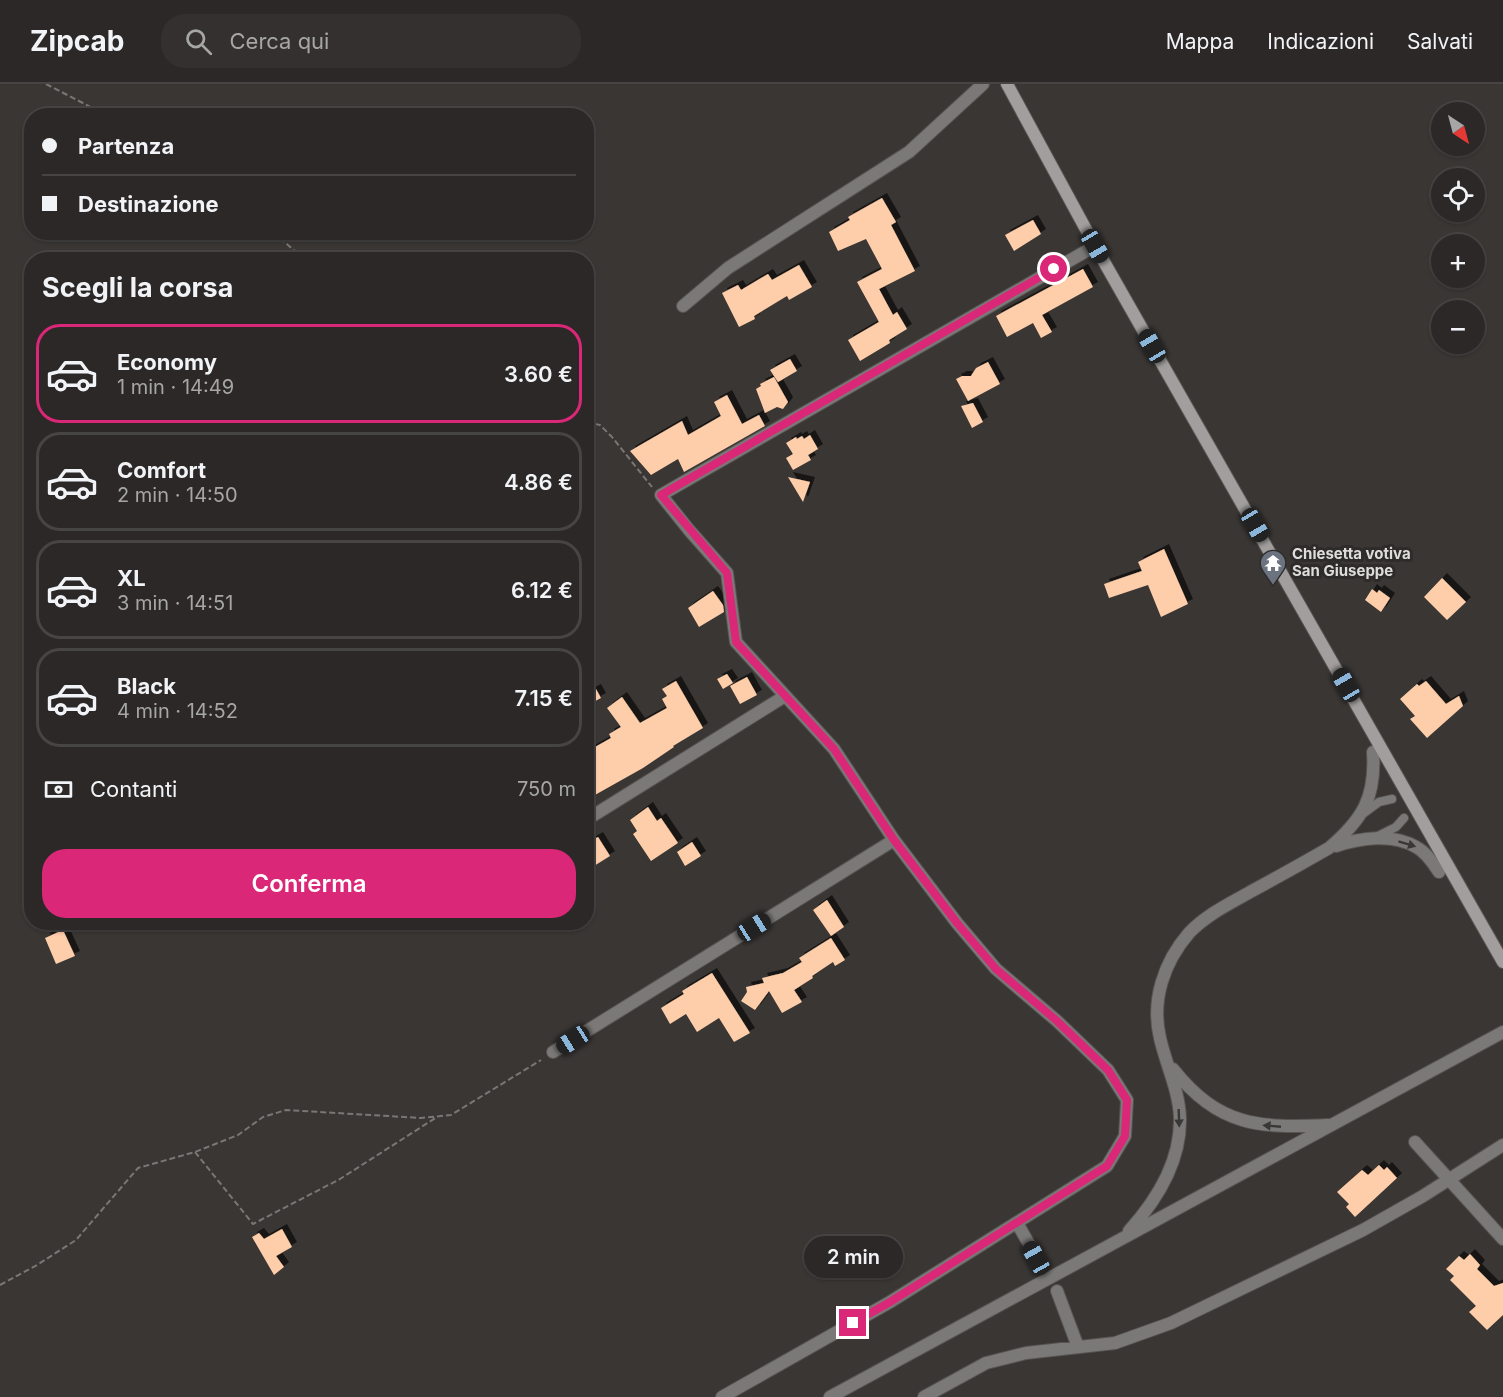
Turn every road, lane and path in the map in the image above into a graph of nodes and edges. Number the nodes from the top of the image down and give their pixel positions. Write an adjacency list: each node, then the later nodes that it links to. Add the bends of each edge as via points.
1 (46, 84): 4 (path)
2 (983, 84): 8 (street, via 909,152 728,268)
3 (1007, 84): 6 (main road)
4 (92, 108)
5 (282, 240): 7 (path)
6 (1095, 246): 10 (street); 21 (main road)
7 (296, 252)
8 (683, 306)
9 (594, 424): 10 (path, via 612,437)
10 (661, 495): 11 (street, via 727,573 736,642)
11 (785, 696): 14 (street); 18 (street, via 834,749)
12 (1373, 752): 16 (street, via 1372,790)
13 (1392, 799): 16 (lane, via 1379,802)
14 (594, 814)
15 (1404, 818): 17 (lane, via 1396,827)
16 (1355, 823): 19 (street)
17 (1371, 838): 19 (street); 20 (street, one-way to 20, via 1417,847)
18 (894, 840): 23 (street); 31 (street, via 996,969 1108,1070 1127,1100 1125,1136 1107,1166)
19 (1329, 848): 24 (street, via 1212,914 1191,931 1172,955 1163,976 1157,1010)
20 (1439, 872)
21 (1503, 962)
22 (1500, 1033): 26 (street)
23 (553, 1052): 25 (path, via 451,1115)
24 (1167, 1061): 26 (street, one-way to 24, via 1281,1127 1252,1124 1228,1115 1203,1101); 32 (street, one-way to 32, via 1180,1118 1177,1149 1158,1194)
25 (439, 1116): 29 (path, via 286,1110 263,1117 238,1135); 29 (path, via 340,1179 253,1224)
26 (1331, 1125): 32 (street)
27 (1415, 1142): 30 (street)
28 (1503, 1145): 30 (street)
29 (195, 1152): 35 (path, via 138,1168 76,1240)
30 (1448, 1179): 33 (street); 37 (street, via 1363,1230 1171,1323 1115,1343)
31 (1017, 1223): 34 (street); 38 (street, via 890,1302)
32 (1120, 1239): 39 (street)
33 (1503, 1239)
34 (1036, 1258)
35 (0, 1285)
36 (1057, 1291): 37 (street)
37 (1078, 1347): 40 (street, via 986,1363)
38 (722, 1397)
39 (830, 1397)
40 (924, 1397)

